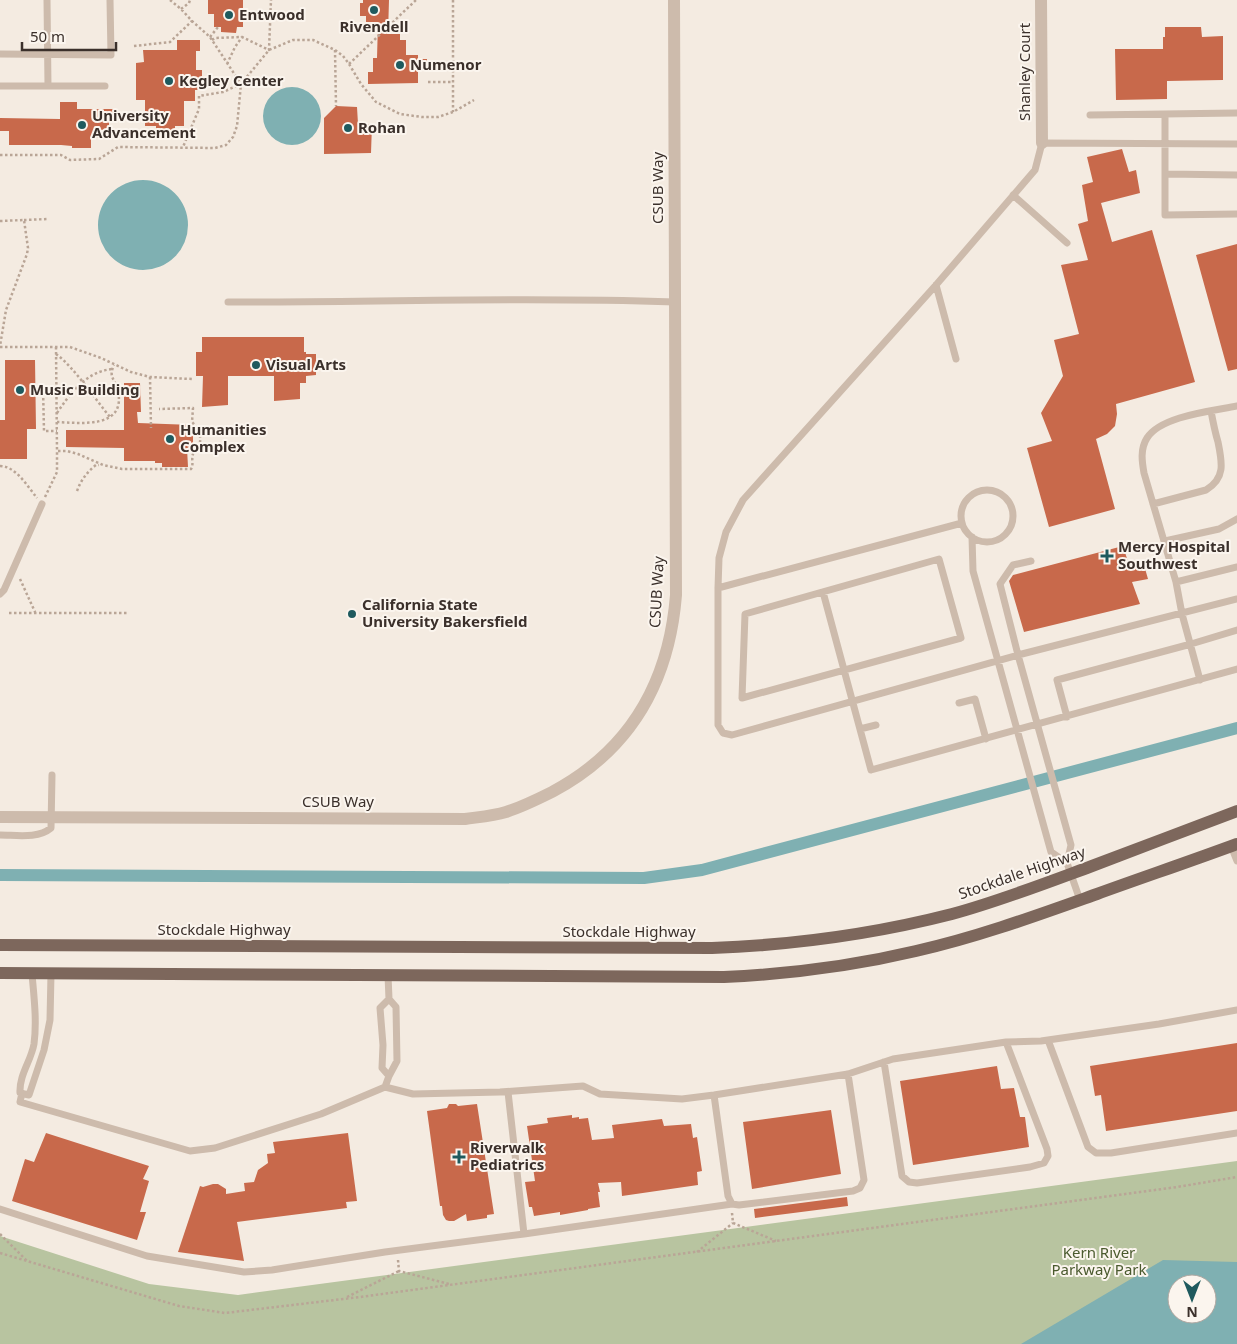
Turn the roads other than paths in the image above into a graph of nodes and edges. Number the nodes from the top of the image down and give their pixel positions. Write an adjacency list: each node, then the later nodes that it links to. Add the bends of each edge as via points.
1 (47, 0): 6 (lane)
2 (110, 0): 6 (lane, via 111,55)
3 (674, 0): 23 (street, CSUB Way)
4 (1041, 0): 13 (street, Shanley Court)
5 (0, 54): 6 (lane)
6 (47, 54): 8 (lane)
7 (0, 86): 8 (lane)
8 (48, 86): 9 (lane)
9 (105, 86)
10 (1237, 113): 11 (lane)
11 (1165, 114): 12 (lane); 14 (lane)
12 (1090, 115)
13 (1042, 143): 14 (lane); 18 (lane, via 1035,170)
14 (1166, 144): 15 (lane); 16 (lane)
15 (1237, 144)
16 (1166, 174): 17 (lane); 19 (lane, via 1165,215)
17 (1237, 175)
18 (1013, 196): 20 (lane); 21 (lane)
19 (1237, 214)
20 (1067, 243)
21 (936, 285): 24 (lane); 36 (lane, via 742,500 726,532 719,558)
22 (228, 302): 23 (lane)
23 (675, 302): 59 (street, CSUB Way, via 674,620 667,654 647,700 630,728 591,767 567,784 507,812 465,819)
24 (956, 359)
25 (1237, 406): 26 (lane)
26 (1211, 411): 28 (lane, via 1163,424 1145,440 1142,456 1144,473); 28 (lane, via 1222,458 1217,481 1206,490)
27 (42, 504): 38 (lane)
28 (1153, 504): 32 (lane)
29 (1237, 519): 32 (lane, via 1219,529)
30 (962, 523): 31 (lane); 31 (lane, via 962,506 974,493 982,490 998,492 1010,504 1013,520 1004,535 988,542); 36 (lane)
31 (972, 537): 44 (lane, via 973,571)
32 (1164, 542): 35 (lane)
33 (1031, 561): 43 (lane, via 1013,566 1000,584)
34 (1237, 567): 35 (lane)
35 (1176, 582): 40 (lane)
36 (718, 588): 48 (lane, via 718,725 723,732 732,735)
37 (823, 592): 46 (lane); 46 (lane, via 744,614 742,698); 46 (lane, via 938,560 961,638)
38 (0, 594)
39 (1237, 599): 40 (lane)
40 (1182, 614): 42 (lane); 43 (lane)
41 (1237, 630): 42 (lane)
42 (1191, 644): 47 (lane); 50 (lane, via 1057,680)
43 (1018, 655): 44 (lane); 52 (lane)
44 (998, 660): 48 (lane); 54 (lane)
45 (1237, 669): 47 (lane)
46 (844, 671): 48 (lane)
47 (1200, 680): 50 (lane)
48 (852, 701): 53 (lane)
49 (959, 703): 55 (lane, via 976,699)
50 (1067, 717): 52 (lane)
51 (876, 725): 53 (lane)
52 (1038, 725): 54 (lane); 63 (lane, via 1071,845)
53 (860, 729): 55 (lane, via 871,770)
54 (1017, 730): 55 (lane); 63 (lane, via 1051,852)
55 (986, 739)
56 (52, 775): 59 (lane)
57 (1237, 811): 63 (main road, Stockdale Highway)
58 (0, 817): 59 (street, CSUB Way)
59 (52, 817): 60 (lane, via 52,828 46,833)
60 (0, 835)
61 (1236, 844): 62 (lane); 64 (main road)
62 (1237, 861)
63 (1069, 868): 64 (lane); 65 (main road, Stockdale Highway, via 995,901 952,914 839,937 753,946)
64 (1080, 900): 69 (main road, via 1015,924 926,949 831,968 724,977)
65 (0, 945)
66 (0, 974): 67 (main road)
67 (32, 974): 68 (main road); 79 (lane, via 36,1014 34,1046 20,1084)
68 (51, 974): 69 (main road); 79 (lane, via 50,1020 44,1050 29,1096)
69 (388, 975): 70 (lane)
70 (389, 999): 76 (lane, via 396,1007 397,1061); 76 (lane, via 380,1008 382,1068)
71 (1237, 1010): 72 (lane)
72 (1048, 1040): 73 (lane); 81 (lane, via 1088,1146 1096,1153)
73 (1006, 1042): 74 (lane); 74 (lane, via 1047,1149 1044,1163 1030,1167 909,1182 902,1176)
74 (884, 1062): 75 (lane)
75 (848, 1074): 80 (lane); 82 (lane, via 864,1180 860,1188)
76 (389, 1076): 77 (lane)
77 (385, 1087): 78 (lane, via 413,1094); 79 (lane, via 321,1114 215,1148 190,1151 20,1102)
78 (508, 1092): 80 (lane, via 583,1086 600,1094 682,1098); 84 (lane)
79 (22, 1093)
80 (714, 1095): 82 (lane, via 728,1196)
81 (1237, 1133)
82 (732, 1204): 84 (lane)
83 (0, 1209): 84 (lane, via 147,1256 244,1272)
84 (524, 1234)

